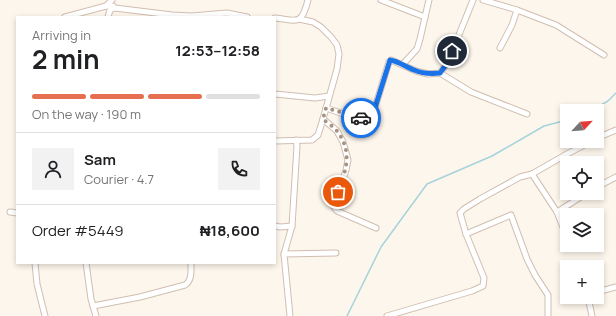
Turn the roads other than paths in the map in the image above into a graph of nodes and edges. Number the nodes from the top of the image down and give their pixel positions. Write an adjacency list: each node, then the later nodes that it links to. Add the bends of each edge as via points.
1 (308, 0): 15 (street, via 305,12)
2 (381, 0): 13 (street)
3 (429, 0): 13 (street)
4 (473, 0): 19 (street, via 448,62)
5 (483, 0): 7 (street)
6 (111, 4): 8 (street); 9 (street); 10 (street, via 115,8)
7 (517, 10): 16 (street); 17 (street, via 556,25)
8 (69, 16)
9 (108, 16)
10 (192, 16)
11 (192, 16): 12 (street, via 228,13)
12 (243, 16)
13 (425, 17): 18 (street, via 417,49)
14 (276, 18): 15 (street, via 289,21)
15 (299, 19): 21 (street, via 321,27 337,45 337,68)
16 (500, 48)
17 (604, 54)
18 (403, 64): 19 (street, via 428,74); 22 (street, via 392,60 389,62 373,114 369,117 361,118)
19 (440, 73): 23 (street, via 471,92)
20 (276, 94): 21 (street, via 315,98)
21 (329, 96): 22 (street)
22 (326, 108): 24 (street)
23 (527, 114)
24 (323, 119): 27 (street, via 315,138); 40 (street, via 337,131 348,160 334,207 337,211)
25 (616, 130): 26 (street)
26 (604, 135)
27 (296, 140): 28 (street); 39 (street)
28 (276, 141)
29 (579, 148): 30 (street)
30 (532, 174): 35 (street); 41 (street, via 520,177 464,208 460,213)
31 (616, 177): 32 (street)
32 (604, 183)
33 (576, 200): 35 (street)
34 (10, 212): 36 (street)
35 (557, 212): 37 (street)
36 (16, 213)
37 (560, 220)
38 (276, 226): 39 (street)
39 (292, 226): 43 (street)
40 (376, 228)
41 (466, 234): 54 (street, via 484,278 483,286); 55 (street, via 511,215 527,259 548,295)
42 (336, 253): 43 (street)
43 (284, 254): 53 (street)
44 (35, 264): 51 (street)
45 (86, 264): 50 (street)
46 (191, 264): 50 (street, via 188,284)
47 (616, 287): 48 (street)
48 (604, 290)
49 (589, 304): 56 (street)
50 (93, 306): 52 (street)
51 (45, 316)
52 (96, 316)
53 (290, 316)
54 (386, 316)
55 (548, 316)
56 (592, 316)

